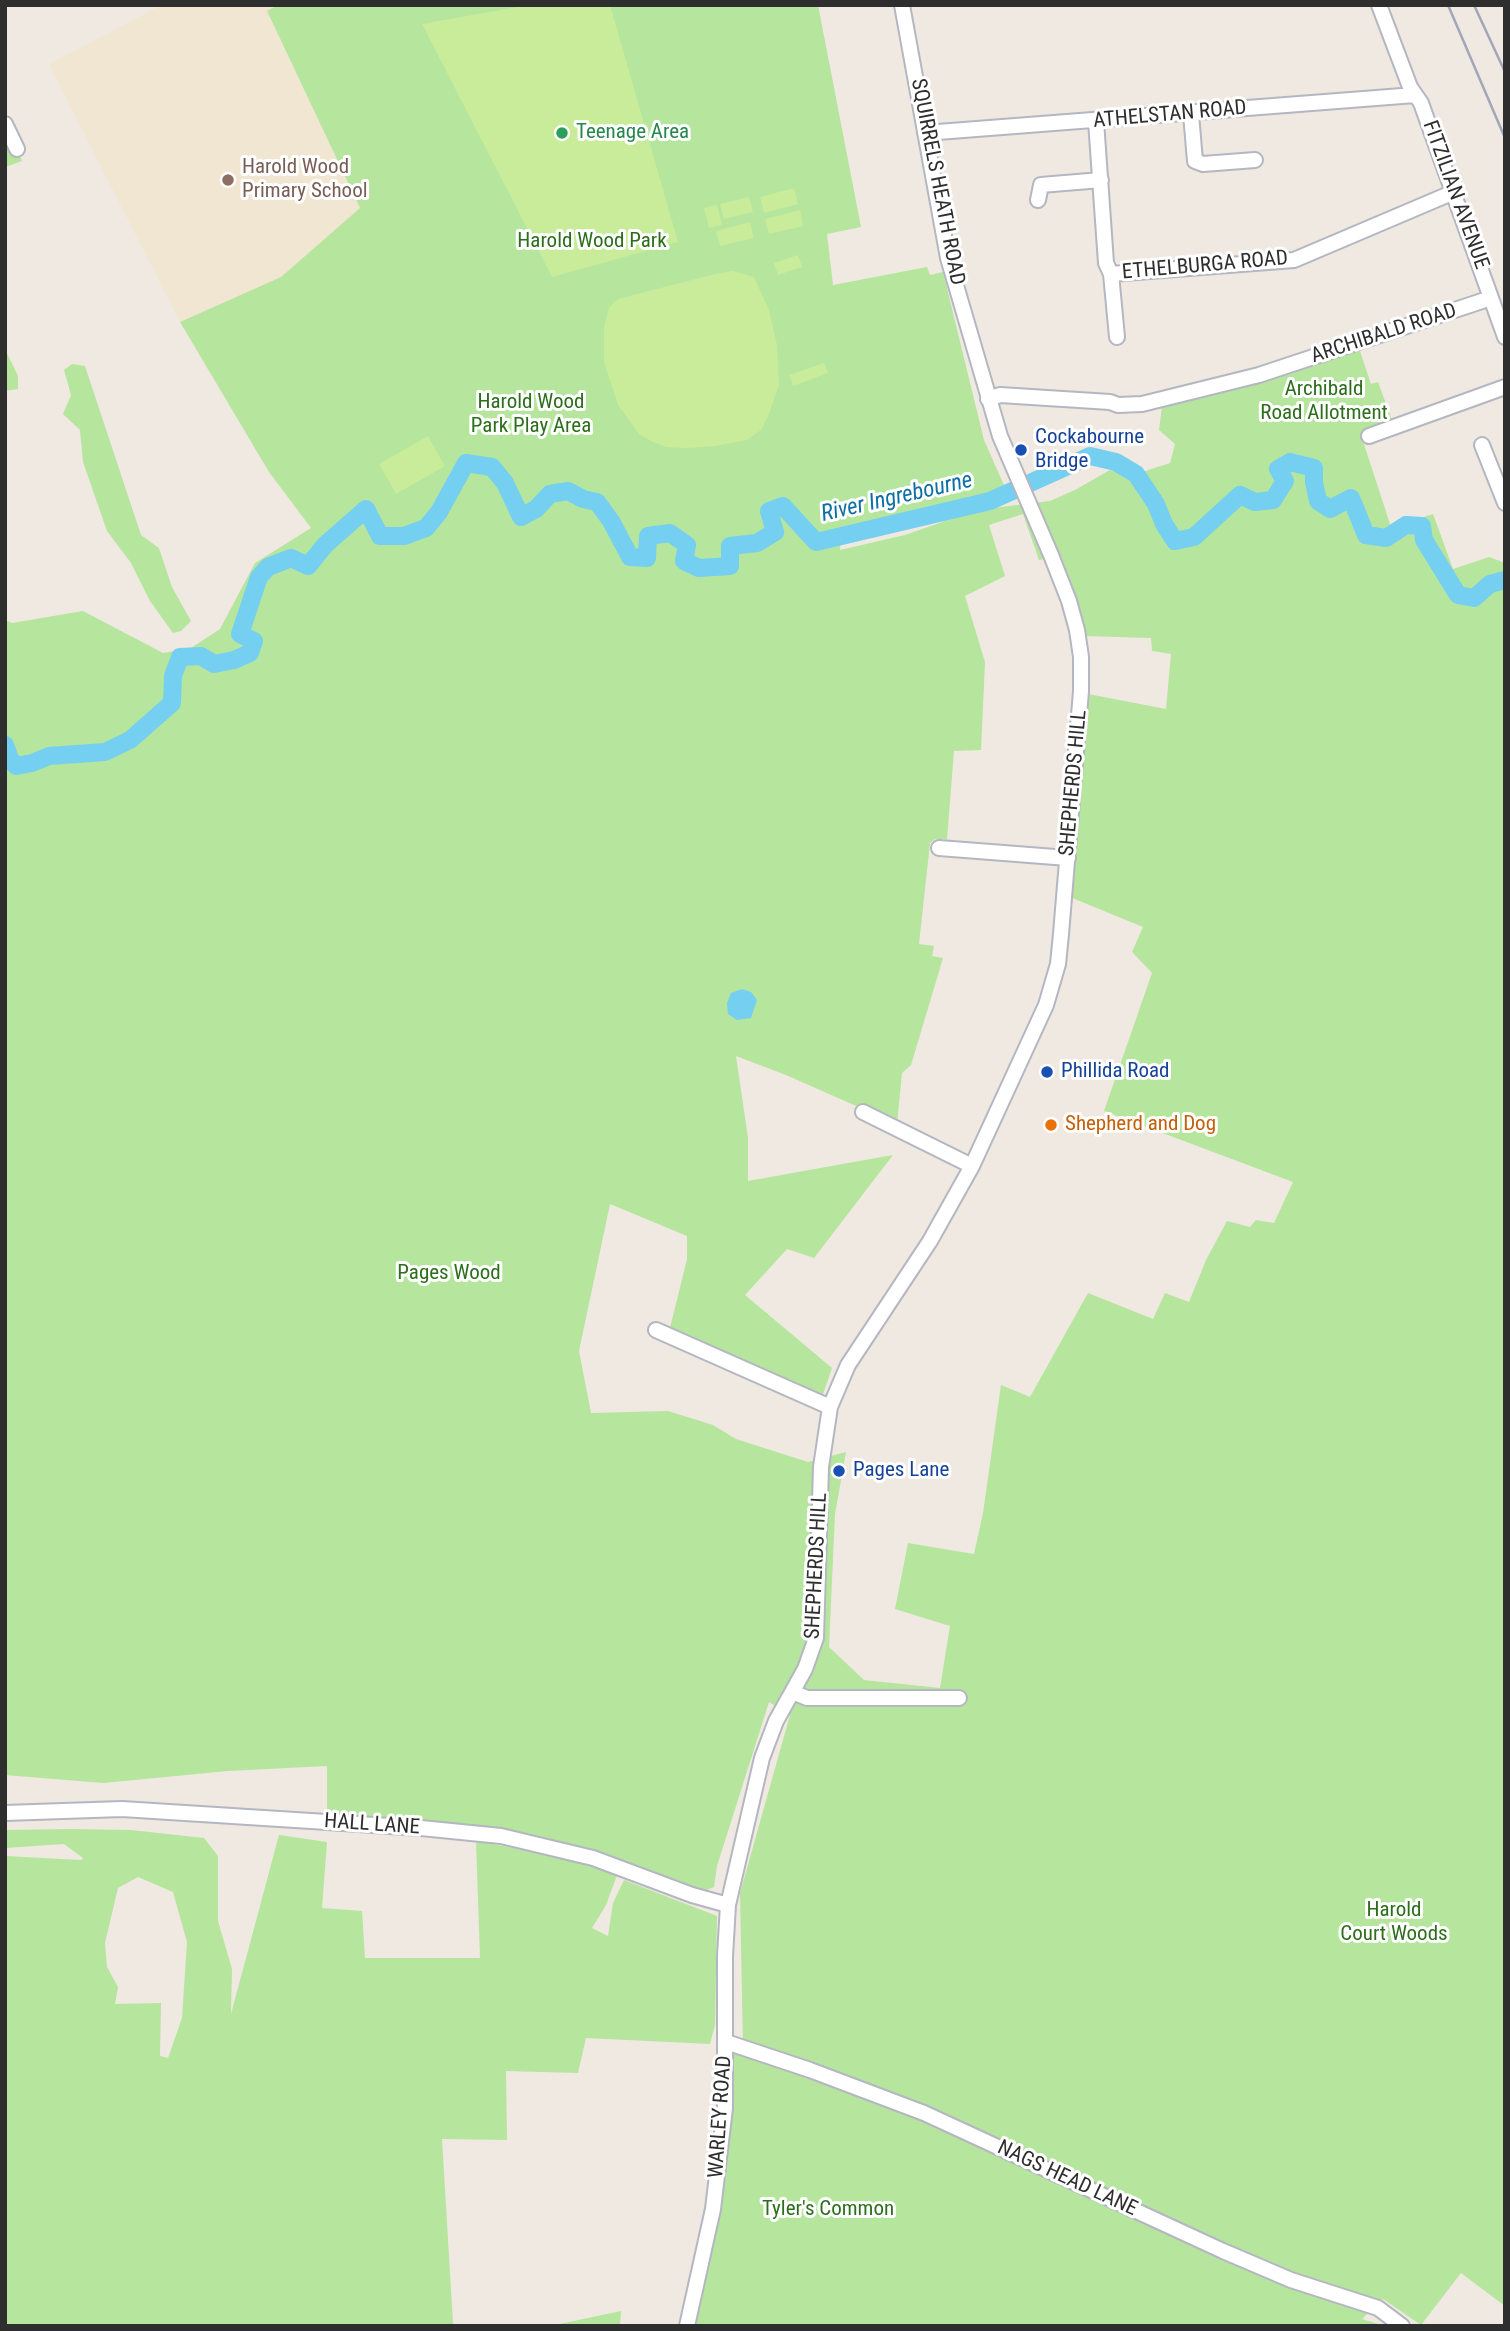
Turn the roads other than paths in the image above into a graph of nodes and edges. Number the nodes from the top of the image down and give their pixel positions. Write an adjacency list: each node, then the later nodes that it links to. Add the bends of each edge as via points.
1 (902, 5): 7 (street, SQUIRRELS HEATH ROAD)
2 (1379, 5): 3 (street, FITZILIAN AVENUE)
3 (1415, 95): 4 (street, ATHELSTAN ROAD); 11 (street, FITZILIAN AVENUE)
4 (1191, 114): 5 (street, ATHELSTAN ROAD); 9 (street, via 1195,161)
5 (1096, 121): 7 (street, ATHELSTAN ROAD); 10 (street)
6 (5, 124): 8 (street)
7 (925, 133): 18 (street, SQUIRRELS HEATH ROAD, via 948,258)
8 (17, 149)
9 (1255, 160)
10 (1101, 180): 12 (street, via 1041,185); 13 (street, via 1106,263)
11 (1454, 192): 13 (street, ETHELBURGA ROAD, via 1294,260); 14 (street, FITZILIAN AVENUE)
12 (1038, 200)
13 (1111, 274): 15 (street)
14 (1491, 298): 16 (street, FITZILIAN AVENUE); 18 (street, ARCHIBALD ROAD, via 1259,375 1142,404 1000,395)
15 (1117, 337)
16 (1505, 337)
17 (1505, 387): 19 (street)
18 (988, 399): 23 (street, SHEPHERDS HILL, via 1069,601 1081,657)
19 (1368, 436)
20 (1482, 445): 21 (street)
21 (1505, 503)
22 (939, 848): 23 (street)
23 (1068, 858): 25 (street, SHEPHERDS HILL, via 1053,985)
24 (863, 1112): 25 (street)
25 (972, 1166): 27 (street, SHEPHERDS HILL, via 930,1241 848,1364)
26 (656, 1331): 27 (street)
27 (830, 1407): 28 (street, SHEPHERDS HILL, via 821,1468 816,1638)
28 (792, 1692): 29 (street, via 807,1698); 31 (street, SHEPHERDS HILL, via 762,1758)
29 (959, 1698)
30 (5, 1813): 31 (street, HALL LANE, via 122,1810 501,1836 593,1858)
31 (728, 1905): 32 (street, WARLEY ROAD)
32 (726, 2042): 33 (street, WARLEY ROAD, via 725,2108 715,2195); 34 (street, NAGS HEAD LANE, via 924,2113 1223,2251 1291,2280 1378,2308)
33 (687, 2326)
34 (1402, 2326)

